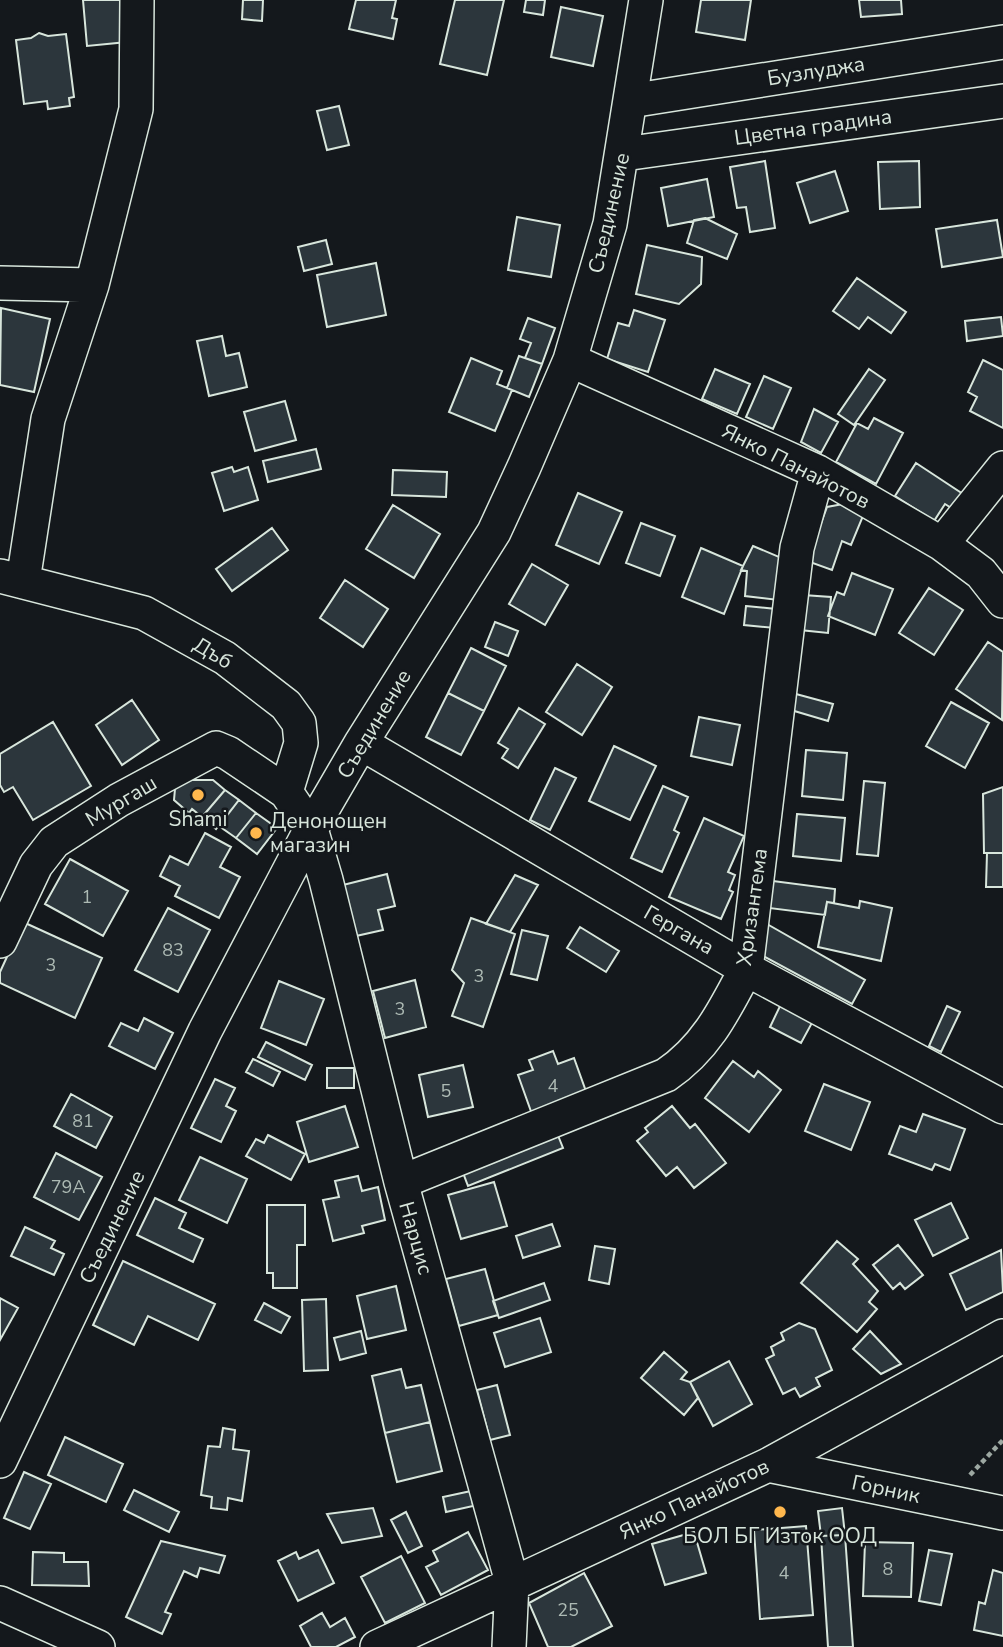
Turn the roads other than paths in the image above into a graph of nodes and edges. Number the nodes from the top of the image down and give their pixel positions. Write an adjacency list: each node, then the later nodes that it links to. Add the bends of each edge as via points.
1 (137, 0): 8 (street, via 136,109)
2 (646, 0): 4 (street, Съединение)
3 (1003, 42): 4 (street, Бузлуджа)
4 (630, 100): 6 (street, Съединение)
5 (1003, 101): 6 (street, Цветна градина)
6 (624, 154): 9 (street, Съединение, via 610,224)
7 (0, 283): 8 (street)
8 (92, 285): 13 (street, via 48,419)
9 (570, 360): 11 (street, Янко Панайотов); 15 (street, Съединение, via 494,532)
10 (1003, 468): 12 (street)
11 (818, 472): 12 (street, Янко Панайотов); 19 (street, Хризантема, via 797,548)
12 (942, 544): 14 (street, Янко Панайотов, via 981,573)
13 (12, 578): 16 (street, Дъб, via 144,613 225,658 286,705 299,723 301,743)
14 (1003, 601)
15 (361, 743): 17 (street, Съединение); 19 (street, Гергана)
16 (286, 792): 17 (street); 18 (street, Мургаш, via 228,753 216,748 200,756 54,842 36,865)
17 (311, 829): 21 (street, Нарцис); 23 (street, Съединение, via 205,1031)
18 (0, 941)
19 (746, 969): 20 (street, Гергана); 21 (street, Хризантема, via 720,1018 690,1059 666,1075)
20 (1003, 1107)
21 (401, 1182): 26 (street, Нарцис)
22 (1003, 1336): 24 (street, Янко Панайотов)
23 (0, 1461)
24 (768, 1465): 25 (street, Горник); 26 (street, Янко Панайотов)
25 (1003, 1513)
26 (512, 1582): 29 (street, Янко Панайотов); 30 (street, Нарцис)
27 (0, 1603): 28 (street)
28 (99, 1647)
29 (377, 1647)
30 (509, 1647)

